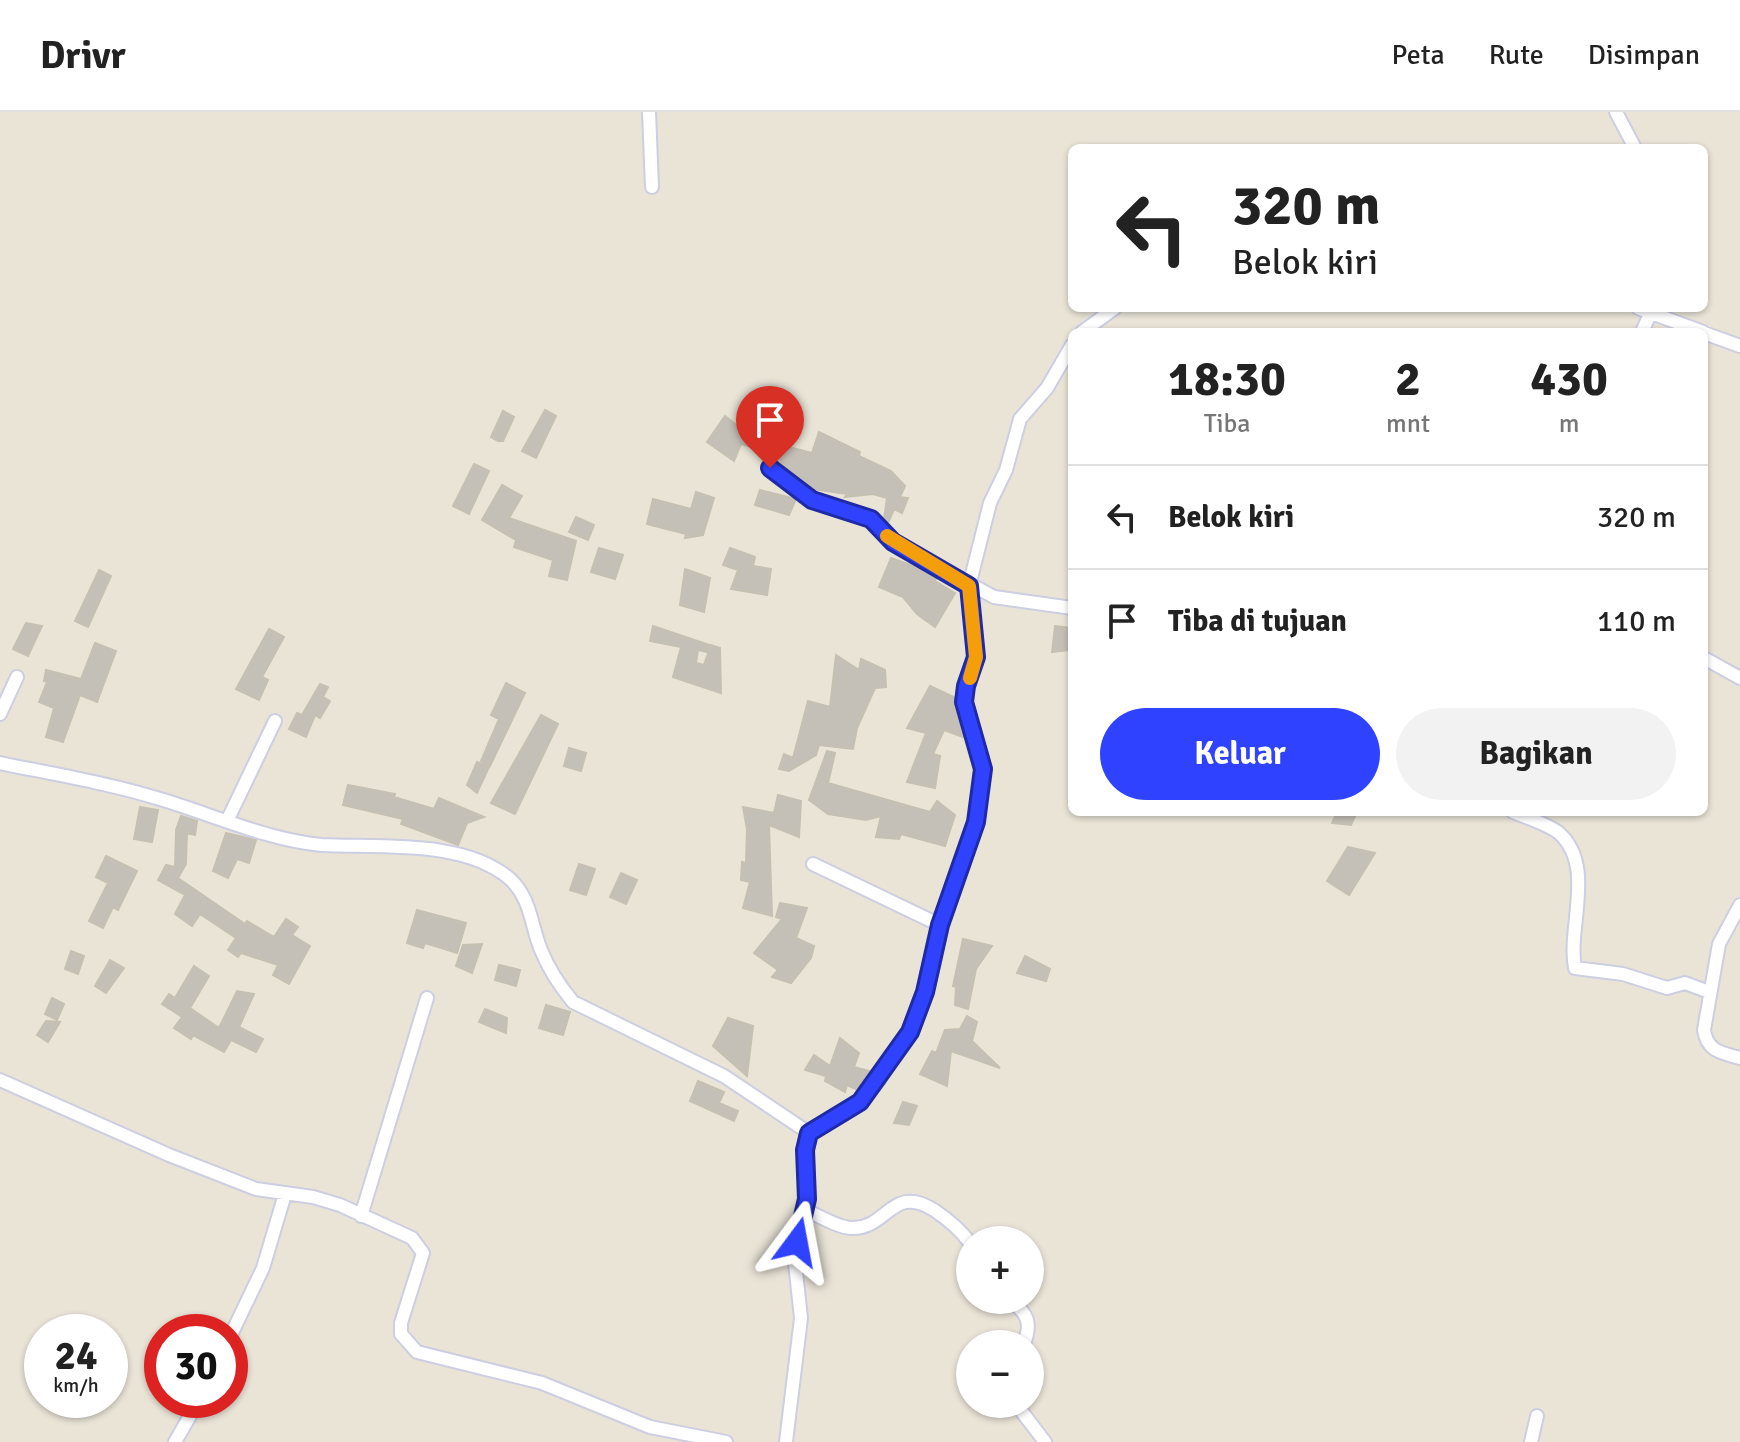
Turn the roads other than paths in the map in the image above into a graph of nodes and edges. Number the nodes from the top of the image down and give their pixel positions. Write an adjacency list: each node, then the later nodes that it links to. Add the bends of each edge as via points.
1 (649, 112): 4 (street)
2 (1616, 112): 3 (street)
3 (1633, 144)
4 (652, 187)
5 (1110, 312): 7 (street)
6 (1647, 312): 8 (street)
7 (1088, 328)
8 (1692, 328)
9 (1708, 334): 10 (street)
10 (1740, 346)
11 (1068, 352): 13 (street, via 1020,419 990,503)
12 (770, 468): 13 (street, via 812,500 871,519 893,542)
13 (969, 586): 14 (street, via 1021,603); 25 (street, via 976,657 964,702 983,769 976,822)
14 (1068, 608)
15 (1708, 660): 17 (street)
16 (17, 677): 18 (street)
17 (1740, 678)
18 (0, 714)
19 (275, 721): 22 (street)
20 (0, 763): 22 (street, via 142,793)
21 (1522, 816): 26 (street, via 1558,832 1572,849 1578,870 1575,968 1623,974 1667,988 1685,983)
22 (228, 819): 30 (street, via 280,838 424,848 481,863 510,879 527,902 540,948 556,982 573,1002 724,1076)
23 (813, 864): 25 (street)
24 (1740, 905): 26 (street, via 1719,944)
25 (940, 925): 30 (street, via 925,992 899,1052 860,1102)
26 (1709, 992): 28 (street, via 1706,1042)
27 (427, 998): 33 (street)
28 (1740, 1058)
29 (0, 1080): 31 (street, via 169,1155 256,1189)
30 (809, 1133): 32 (street)
31 (285, 1194): 33 (street, via 327,1199); 35 (street, via 263,1268)
32 (805, 1210): 34 (street, via 851,1228 914,1200); 41 (street, via 795,1263 801,1318)
33 (361, 1216): 40 (street, via 418,1242 423,1253 401,1323 406,1343 417,1352 542,1383 650,1427)
34 (956, 1226)
35 (241, 1314)
36 (1537, 1416): 43 (street)
37 (189, 1418): 39 (street)
38 (1027, 1418): 42 (street)
39 (175, 1442)
40 (726, 1442)
41 (786, 1442)
42 (1045, 1442)
43 (1531, 1442)

